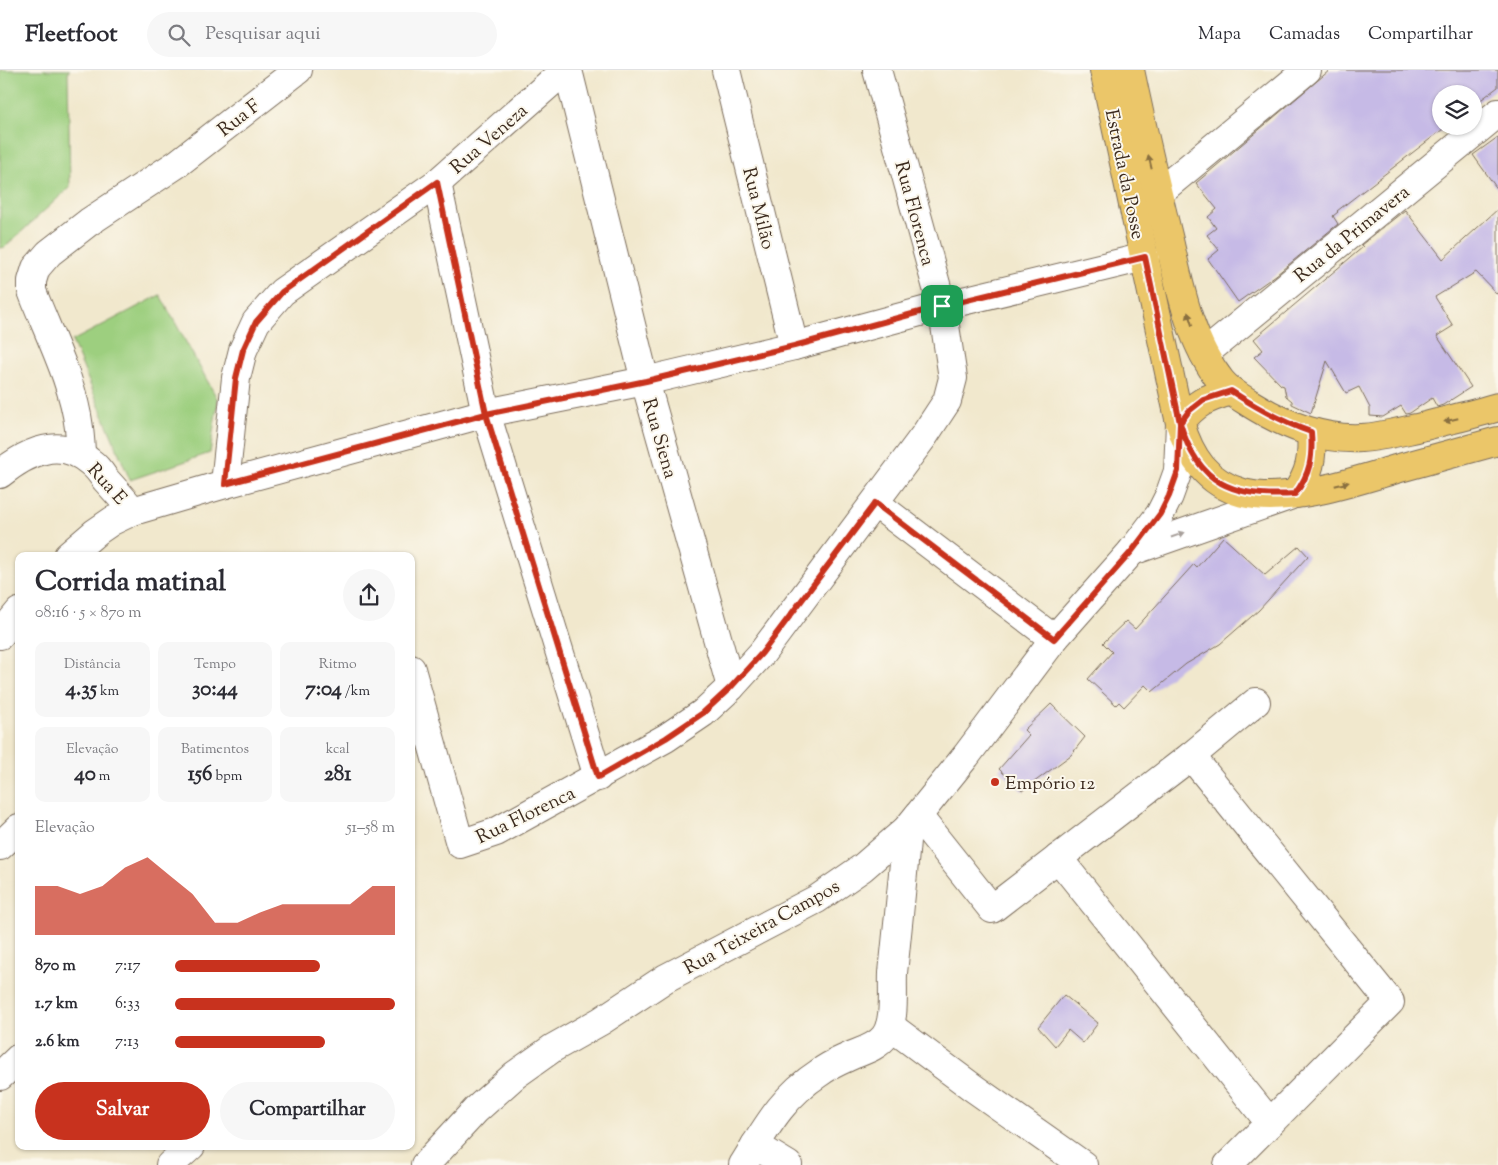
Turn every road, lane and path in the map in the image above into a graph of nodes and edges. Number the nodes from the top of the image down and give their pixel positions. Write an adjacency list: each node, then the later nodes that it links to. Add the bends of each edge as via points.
1 (298, 70): 22 (street, Rua F, via 177,164 89,222 49,253 36,268 32,291 72,395)
2 (726, 70): 13 (street, Rua Milão)
3 (877, 70): 12 (street, Rua Florenca)
4 (1104, 70): 11 (main road, Estrada da Posse)
5 (1130, 70): 10 (main road, Estrada da Posse, one-way to 5)
6 (1307, 70): 10 (street)
7 (558, 73): 9 (street, Rua Veneza); 15 (street, Rua Siena)
8 (1498, 112): 14 (street, Rua da Primavera)
9 (437, 182): 18 (street); 24 (street, Rua Veneza, via 282,292 256,322 243,350 236,378)
10 (1158, 194): 14 (main road, Estrada da Posse, one-way to 10, via 1182,294)
11 (1145, 257): 12 (street); 19 (main road, Estrada da Posse)
12 (942, 306): 13 (street); 26 (street, Rua Florenca, via 953,378 947,401)
13 (794, 346): 15 (street)
14 (1204, 354): 16 (main road, Estrada da Posse)
15 (646, 381): 18 (street); 34 (street, Rua Siena)
16 (1231, 391): 19 (main road, via 1203,400); 20 (main road, via 1291,426)
17 (1498, 407): 20 (main road, one-way to 20, via 1387,435 1335,437)
18 (486, 414): 24 (street); 37 (street)
19 (1180, 423): 25 (main road, Estrada da Posse, via 1186,443 1197,461 1227,487 1262,495); 28 (street, Rua Teixeira Campos, via 1178,471 1169,496 1160,514)
20 (1311, 432): 25 (main road, via 1310,467)
21 (1498, 441): 25 (main road, Rua Teixeira Campos, one-way to 21)
22 (81, 455): 23 (street, Rua E, via 69,449 35,452); 27 (street, Rua E, via 91,462)
23 (0, 474)
24 (225, 484): 27 (street)
25 (1295, 494): 28 (street, Rua Teixeira Campos, one-way to 25)
26 (875, 503): 32 (street); 34 (street, Rua Florenca, via 762,653)
27 (133, 511): 29 (street, via 112,521)
28 (1132, 551): 32 (street, Rua Teixeira Campos)
29 (73, 552)
30 (15, 617): 31 (street)
31 (0, 635)
32 (1054, 639): 38 (street, Rua Teixeira Campos)
33 (415, 683): 37 (street, Rua Florenca, via 460,844 496,832)
34 (731, 687): 37 (street, Rua Florenca, via 703,713)
35 (1256, 702): 36 (street)
36 (1191, 756): 41 (street); 45 (street, via 1390,1002)
37 (598, 777)
38 (912, 823): 41 (street, via 992,908); 42 (street, via 893,975); 49 (street, Rua Teixeira Campos, via 862,868 817,899 666,978 553,1048 515,1075 476,1110)
39 (15, 832): 40 (street)
40 (0, 846)
41 (1058, 858): 45 (street)
42 (890, 1026): 47 (street, via 877,1044 820,1072 796,1089 776,1112); 51 (street)
43 (15, 1062): 44 (street)
44 (0, 1076)
45 (1270, 1123): 52 (street)
46 (187, 1150): 48 (street)
47 (749, 1155): 50 (street)
48 (170, 1165)
49 (425, 1165)
50 (788, 1165)
51 (1082, 1165)
52 (1228, 1165)

